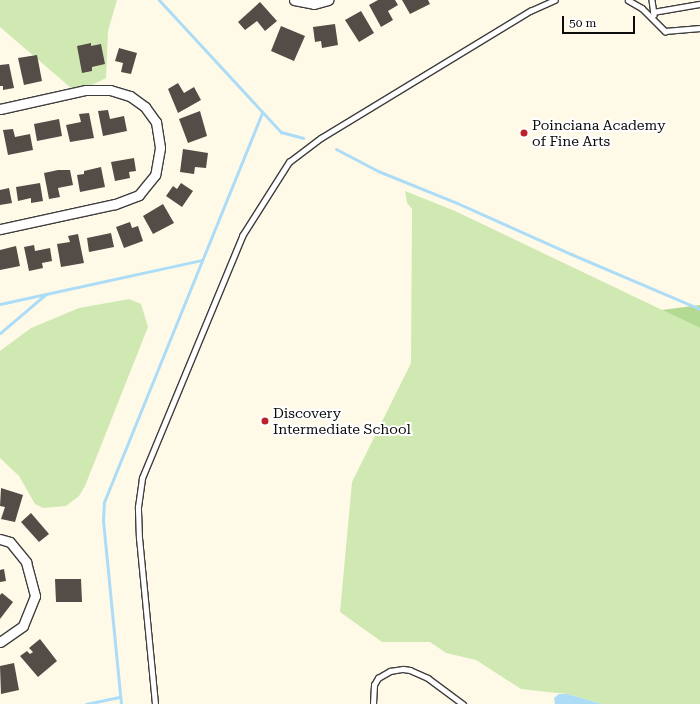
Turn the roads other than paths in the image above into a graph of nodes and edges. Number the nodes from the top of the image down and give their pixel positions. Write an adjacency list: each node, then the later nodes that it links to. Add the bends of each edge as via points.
1 (294, 0): 2 (street, via 314,4)
2 (328, 0)
3 (555, 0): 14 (lane, via 496,31 321,138 289,162 242,236 142,478 138,507 139,539)
4 (628, 0): 8 (lane, via 642,8)
5 (652, 0): 7 (lane)
6 (700, 4): 7 (lane)
7 (653, 12): 8 (lane)
8 (655, 23): 9 (lane, via 665,31)
9 (700, 28)
10 (0, 109): 11 (street, via 86,90 110,90 130,96 145,107 156,122 160,148 155,175 139,195 115,204)
11 (0, 228)
12 (0, 539): 13 (street, via 10,542 26,562 35,596 23,626)
13 (0, 642)
14 (155, 704)
15 (373, 704): 16 (lane, via 374,685 378,678 390,671 403,669 428,678)
16 (463, 704)

